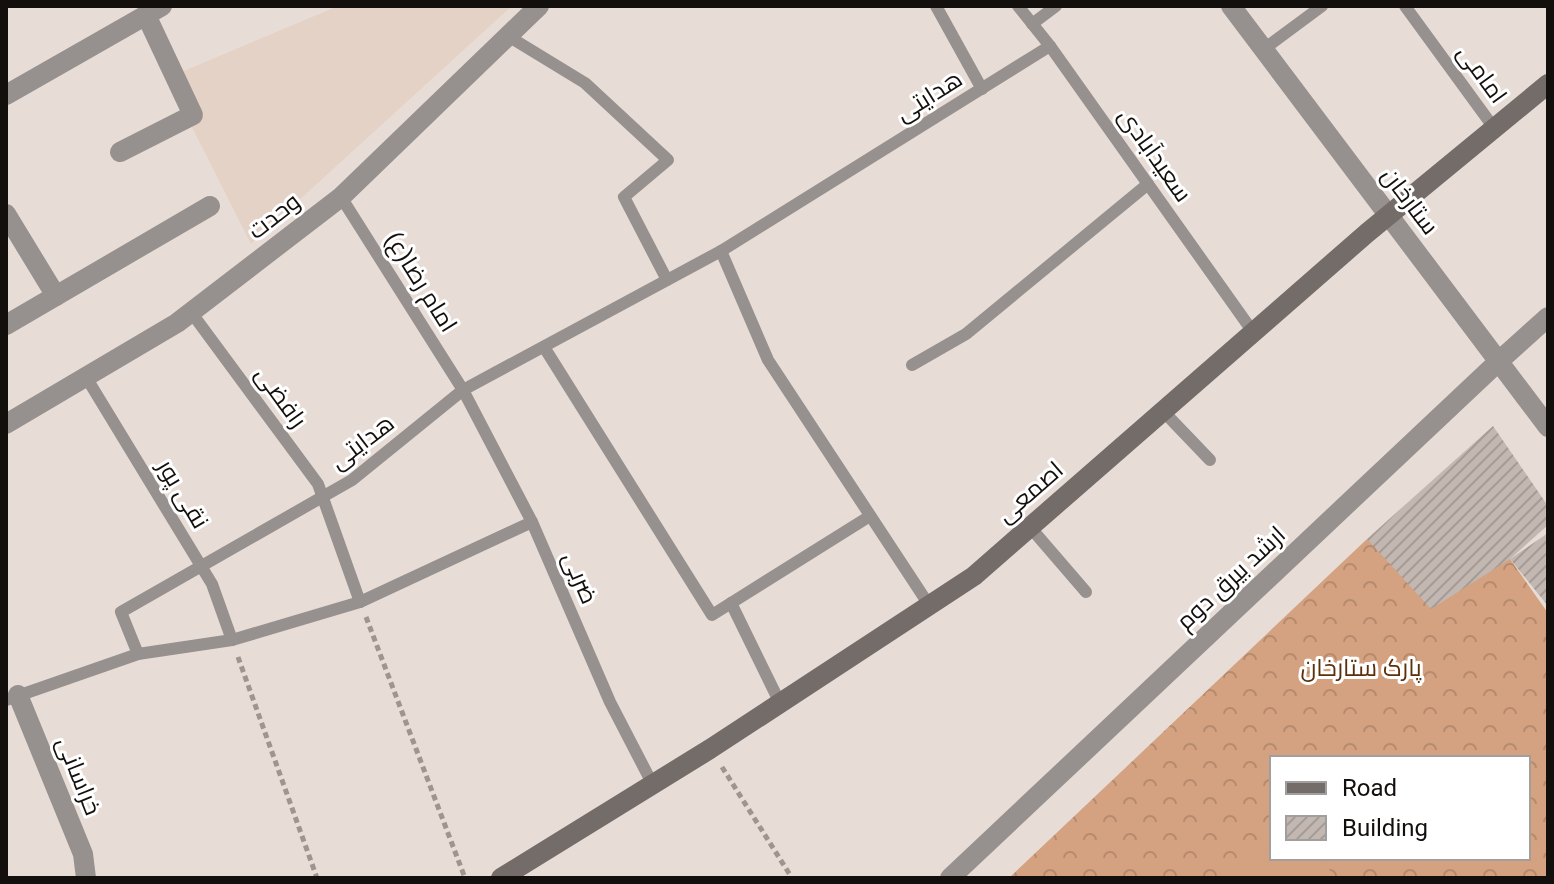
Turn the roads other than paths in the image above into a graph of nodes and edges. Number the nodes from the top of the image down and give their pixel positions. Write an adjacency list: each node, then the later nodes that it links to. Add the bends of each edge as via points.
1 (539, 6): 10 (street, وحدت)
2 (936, 6): 14 (lane)
3 (1018, 6): 9 (lane, سعیدآبادی)
4 (1056, 6): 9 (lane)
5 (1231, 6): 12 (street, ستارخان)
6 (1322, 6): 12 (lane)
7 (1405, 6): 16 (lane, امامی)
8 (154, 10): 15 (street); 17 (street, via 193,115)
9 (1032, 24): 11 (lane, سعیدآبادی)
10 (508, 36): 19 (street, وحدت); 24 (lane, via 585,83 668,160 624,197)
11 (1050, 46): 14 (lane, هدایتی); 18 (lane, سعیدآبادی)
12 (1264, 49): 22 (street, ستارخان)
13 (1548, 84): 16 (main road, اصمعی)
14 (982, 89): 23 (lane, هدایتی)
15 (6, 95)
16 (1494, 128): 22 (main road, اصمعی)
17 (120, 152)
18 (1148, 184): 29 (lane, سعیدآبادی); 32 (lane, via 966,334)
19 (341, 197): 26 (street, وحدت); 34 (lane, امام رضا(ع))
20 (210, 206): 25 (street)
21 (6, 214): 25 (street)
22 (1389, 215): 29 (main road, اصمعی); 31 (street, ستارخان)
23 (721, 251): 24 (lane, هدایتی); 40 (lane, via 768,360)
24 (667, 280): 30 (lane, هدایتی)
25 (56, 296): 28 (street)
26 (191, 312): 33 (street, وحدت); 39 (lane, رافضی, via 318,484)
27 (1548, 317): 31 (street, ارشد بیرق دوم)
28 (6, 325)
29 (1253, 332): 35 (main road, اصمعی)
30 (544, 347): 34 (lane, هدایتی); 46 (lane, via 712,615)
31 (1499, 361): 37 (street, ستارخان); 55 (street, ارشد بیرق دوم)
32 (912, 365)
33 (86, 377): 36 (street, وحدت); 43 (lane, نقی پور)
34 (463, 390): 39 (lane, هدایتی, via 352,480); 41 (lane, ضربی)
35 (1163, 411): 38 (lane); 42 (main road, اصمعی)
36 (6, 424)
37 (1548, 427)
38 (1210, 460)
39 (322, 497): 43 (lane, هدایتی); 45 (lane, رافضی)
40 (870, 516): 46 (lane); 47 (lane)
41 (532, 522): 45 (lane); 52 (lane, ضربی, via 610,702)
42 (1030, 527): 44 (lane); 47 (main road, اصمعی, via 974,576)
43 (202, 566): 48 (lane, نقی پور); 49 (lane, هدایتی, via 121,612)
44 (1086, 592)
45 (360, 602): 48 (lane)
46 (731, 603): 51 (lane)
47 (929, 605): 51 (main road, اصمعی)
48 (232, 640): 49 (lane)
49 (138, 654): 50 (lane)
50 (12, 698): 53 (street, خراسانی, via 83,854)
51 (780, 703): 52 (main road, اصمعی)
52 (653, 785): 54 (main road, اصمعی)
53 (86, 878)
54 (501, 878)
55 (950, 878)

